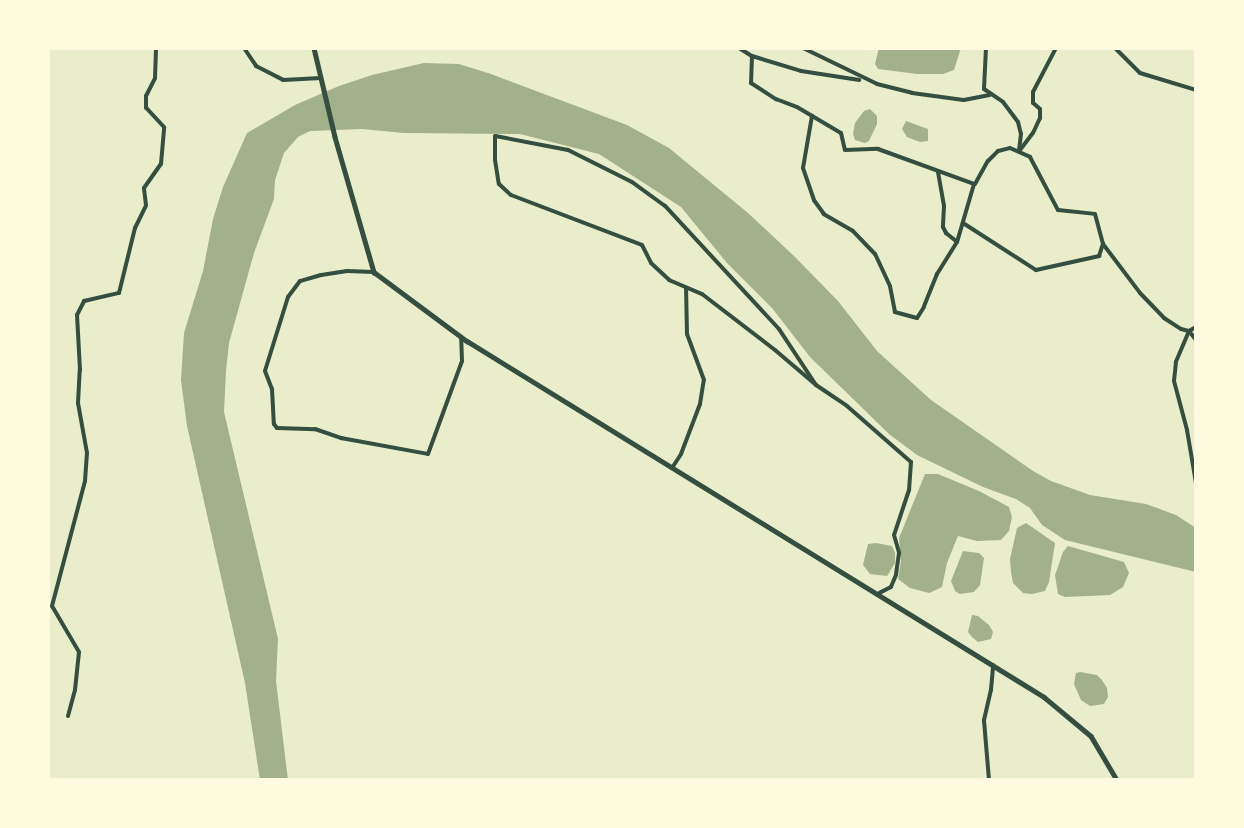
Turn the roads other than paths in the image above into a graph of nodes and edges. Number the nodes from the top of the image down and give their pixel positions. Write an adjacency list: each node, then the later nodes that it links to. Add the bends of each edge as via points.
1 (156, 48): 32 (street, via 155,78 146,96 146,108 164,127 161,164 144,188 146,205 135,228 119,293 84,301 77,315 78,403 87,453 85,481 52,606 80,652)
2 (244, 48): 10 (street, via 256,66 283,80)
3 (314, 48): 10 (street)
4 (739, 48): 9 (street)
5 (803, 48): 11 (street)
6 (986, 48): 13 (street, via 983,79 984,89)
7 (1056, 48): 15 (street, via 1034,93 1033,103 1040,109 1040,118)
8 (1115, 48): 12 (street, via 1140,73)
9 (752, 56): 11 (street, via 801,71); 14 (street, via 751,83)
10 (321, 79): 21 (street)
11 (864, 80): 13 (street, via 939,98 964,100)
12 (1196, 90)
13 (990, 95): 15 (street, via 1003,102 1018,122)
14 (812, 116): 16 (street, via 842,133 845,150 878,148); 19 (street, via 803,168 814,200 824,214 853,231 875,254 890,286 895,312 917,318)
15 (1019, 150): 17 (street, via 1010,147 998,151); 20 (street, via 1036,165 1058,210 1095,213)
16 (938, 172): 17 (street); 19 (street, via 943,227)
17 (974, 184): 18 (street)
18 (963, 223): 19 (street); 20 (street, via 1036,270 1099,256)
19 (957, 242)
20 (1103, 244): 24 (street, via 1164,318)
21 (374, 272): 25 (street); 25 (street, via 347,271 300,281 288,297 266,371 277,428 315,429 341,438 428,454 462,361)
22 (686, 288): 27 (street, via 702,294); 27 (street, via 669,280 651,263 642,245 511,195 499,184 495,136 568,150 632,182 665,206 780,329); 28 (street, via 687,334 704,380 700,404)
23 (1196, 327): 24 (street)
24 (1189, 331): 26 (street); 29 (street, via 1176,362 1174,381)
25 (461, 337): 28 (street)
26 (1196, 340)
27 (816, 385): 30 (street, via 847,406 911,462 909,490 894,532 899,553 896,575 891,587)
28 (672, 468): 30 (street)
29 (1196, 483)
30 (879, 593): 31 (street)
31 (993, 665): 33 (street, via 984,720); 34 (street, via 1044,697 1091,736)
32 (68, 716)
33 (989, 780)
34 (1117, 780)

